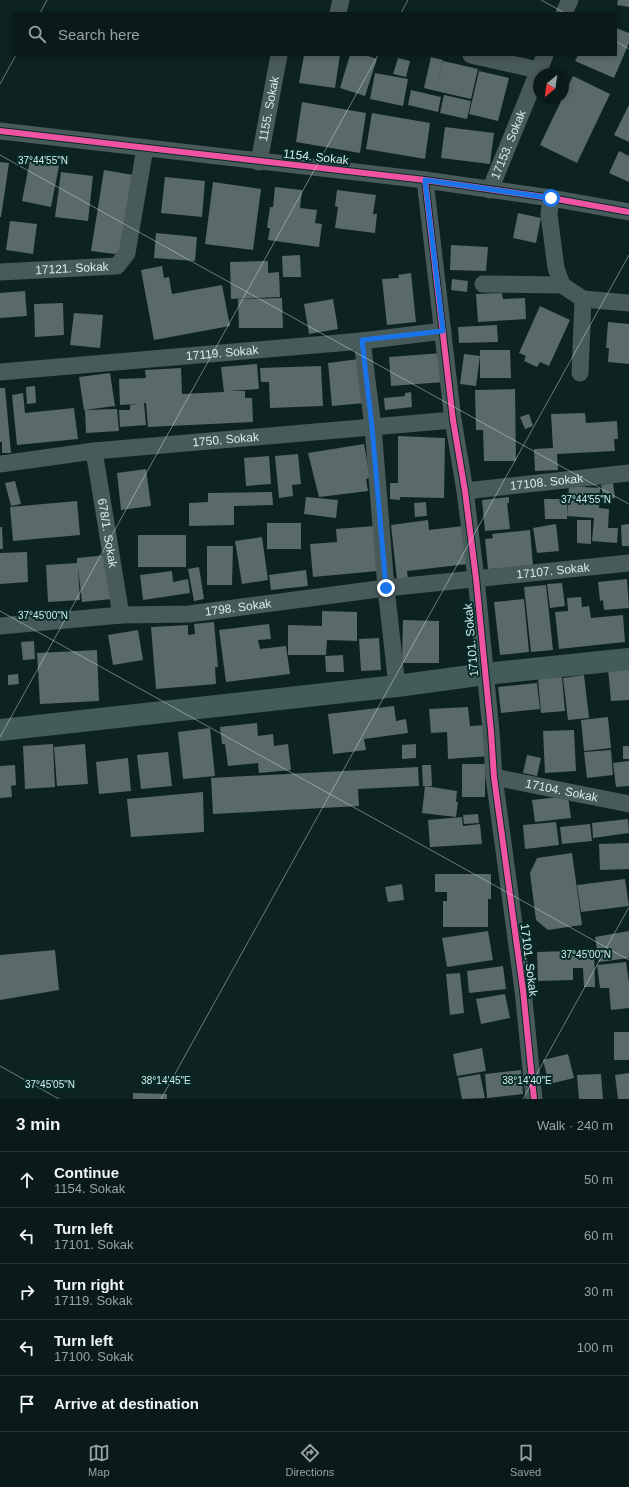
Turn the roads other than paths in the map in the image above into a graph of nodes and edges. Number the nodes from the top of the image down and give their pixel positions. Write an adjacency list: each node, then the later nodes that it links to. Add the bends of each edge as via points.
1 (341, 0): 3 (street)
2 (570, 0): 4 (street)
3 (338, 12)
4 (564, 12)
5 (279, 56): 10 (street, 1155. Sokak)
6 (481, 56): 7 (street)
7 (541, 62): 12 (street, 17153. Sokak)
8 (0, 131): 9 (street, 1154. Sokak)
9 (145, 148): 10 (street, 1154. Sokak); 15 (street, 17121. Sokak, via 127,253 117,266)
10 (259, 162): 11 (street, 1154. Sokak)
11 (425, 180): 12 (street, 1154. Sokak); 20 (street, 17101. Sokak)
12 (490, 190): 13 (street, 1154. Sokak)
13 (551, 198): 14 (street, 1154. Sokak); 17 (street, via 550,222 556,268)
14 (629, 212)
15 (0, 272)
16 (483, 284): 17 (street)
17 (562, 285): 18 (street)
18 (583, 298): 19 (street); 23 (street)
19 (629, 303)
20 (443, 331): 21 (street, 17119. Sokak); 24 (street, 17101. Sokak)
21 (362, 340): 22 (street, 17119. Sokak); 25 (street)
22 (0, 372)
23 (580, 373)
24 (453, 420): 25 (street, 1750. Sokak); 29 (street, 17101. Sokak)
25 (372, 427): 26 (street, 1750. Sokak); 32 (street)
26 (94, 451): 27 (street, 1750. Sokak); 33 (street, 678/1. Sokak)
27 (0, 464)
28 (629, 473): 29 (street, 17108. Sokak)
29 (465, 491): 31 (street, 17101. Sokak)
30 (629, 563): 31 (street, 17107. Sokak)
31 (476, 578): 32 (street, 1798. Sokak); 36 (street, 17101. Sokak)
32 (386, 588): 33 (street, 1798. Sokak, via 189,614); 37 (street)
33 (121, 616): 34 (street, 1798. Sokak)
34 (0, 626)
35 (629, 659): 36 (street)
36 (485, 674): 37 (street); 39 (street, 17101. Sokak)
37 (398, 686): 38 (street)
38 (0, 730)
39 (494, 777): 40 (street, 17104. Sokak); 41 (street, 17101. Sokak, via 523,990)
40 (629, 804)
41 (534, 1099)

